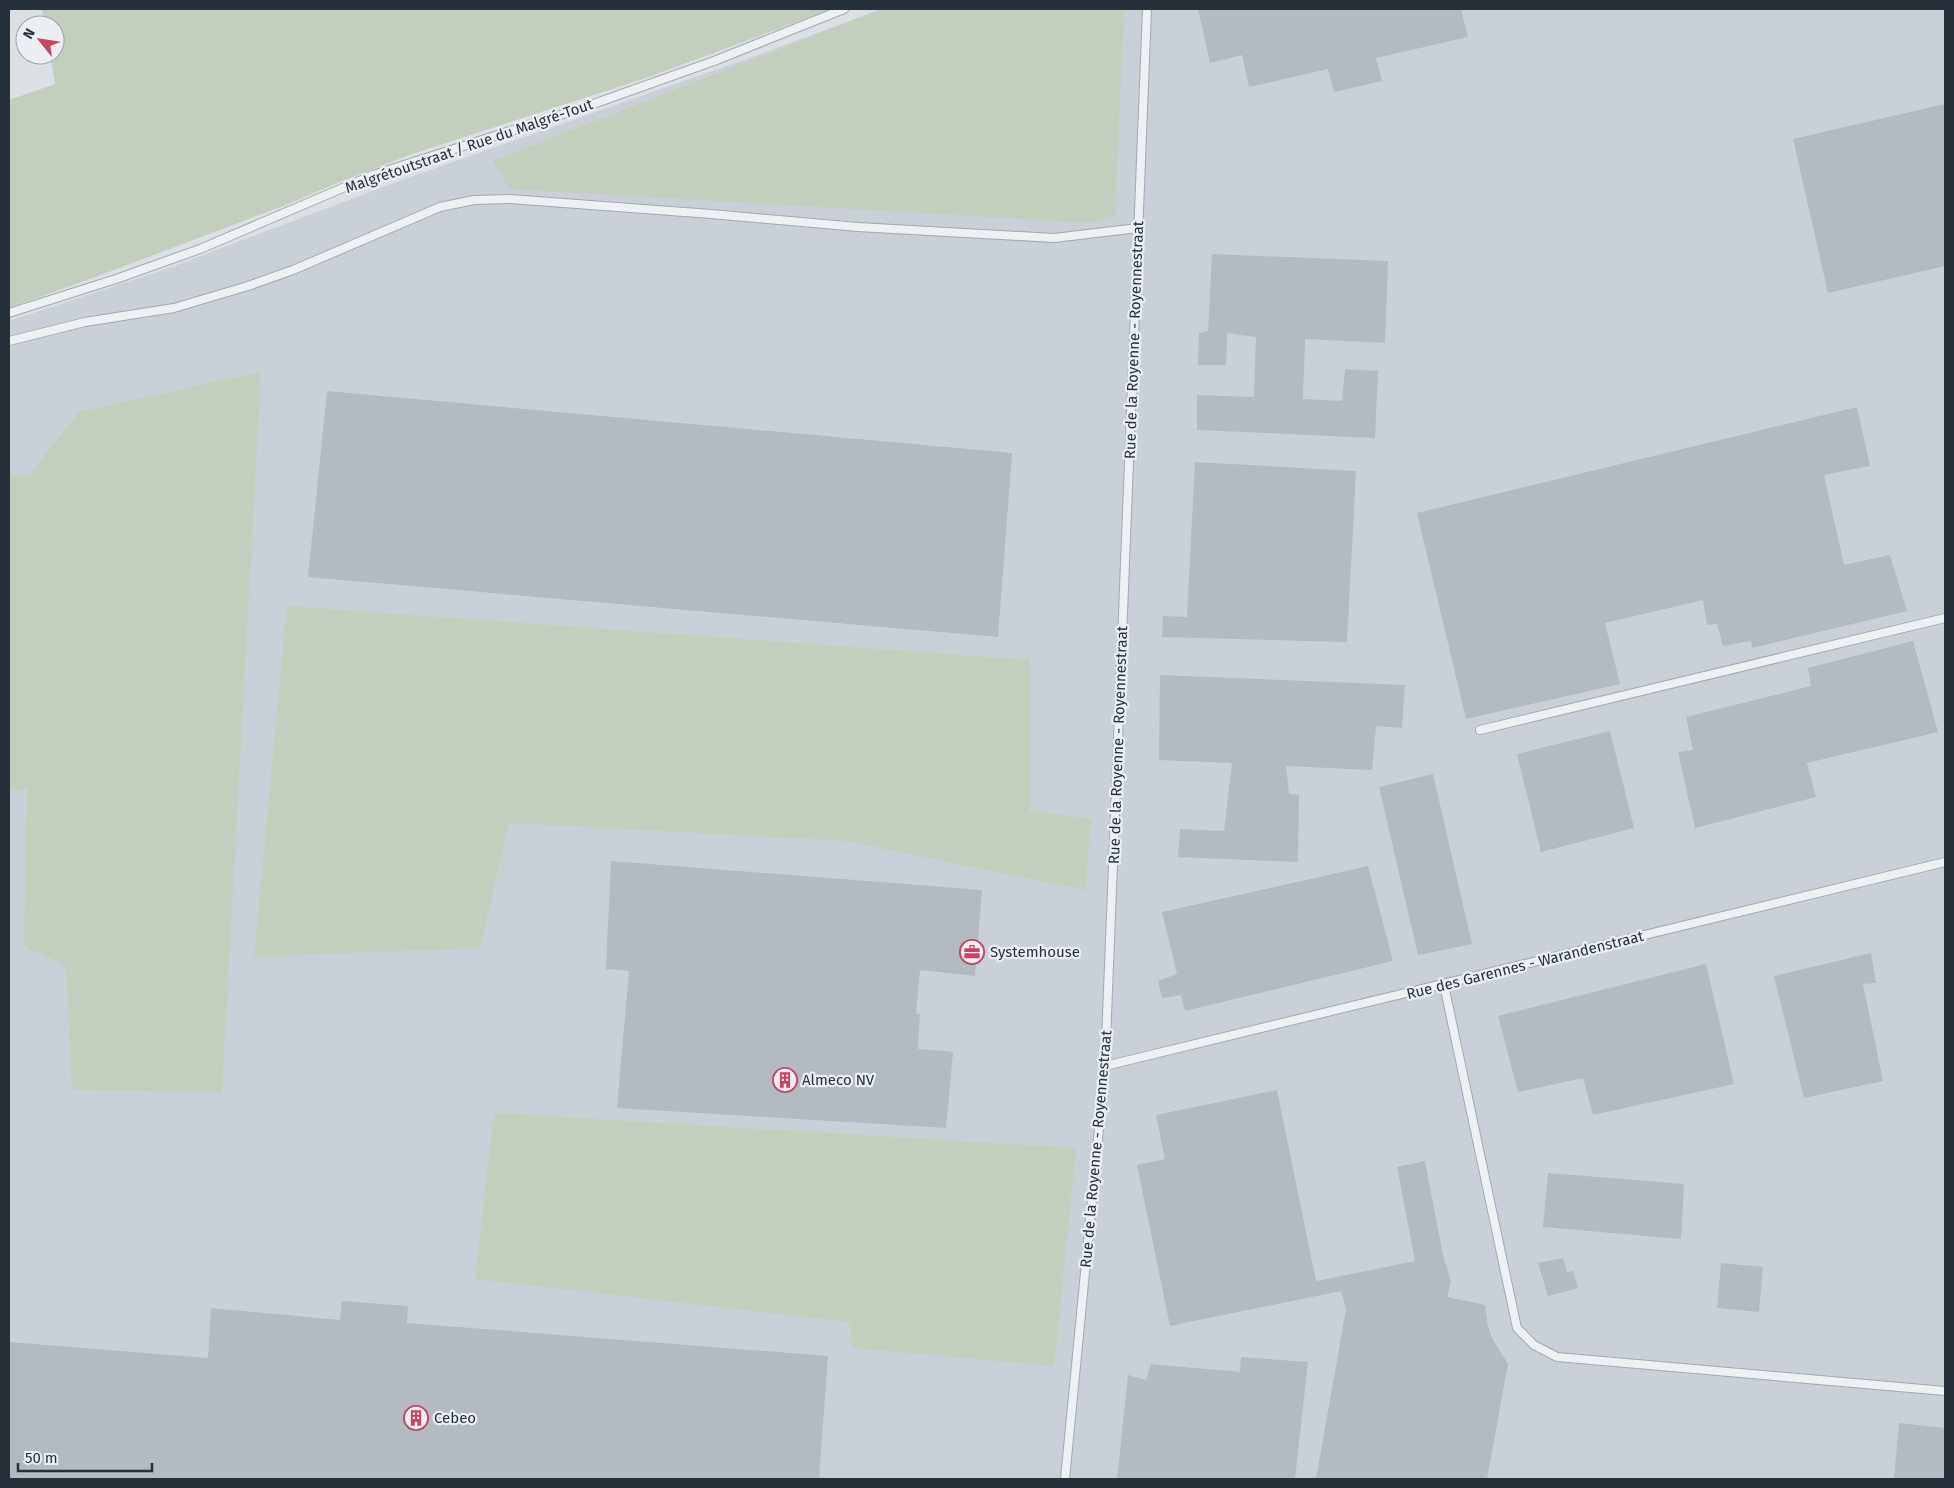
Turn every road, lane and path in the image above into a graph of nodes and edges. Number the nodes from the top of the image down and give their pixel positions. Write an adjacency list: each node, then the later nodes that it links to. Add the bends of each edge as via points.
1 (844, 9): 4 (lane, Malgrétoutstraat / Rue du Malgré-Tout, via 714,61 582,108 373,175 190,252)
2 (1147, 9): 3 (lane, Rue de la Royenne - Royennestraat)
3 (1138, 228): 5 (lane, via 1054,238 858,227 520,200 474,200 440,206 293,270 248,286 174,308 85,322); 10 (lane, Rue de la Royenne - Royennestraat)
4 (9, 313)
5 (9, 341)
6 (1945, 618): 7 (lane)
7 (1480, 730)
8 (1945, 862): 9 (lane, Rue des Garennes - Warandenstraat)
9 (1444, 985): 10 (lane, Rue des Garennes - Warandenstraat); 11 (lane, via 1517,1328 1534,1345 1557,1357)
10 (1105, 1066): 12 (lane, Rue de la Royenne - Royennestraat)
11 (1945, 1391)
12 (1065, 1479)

